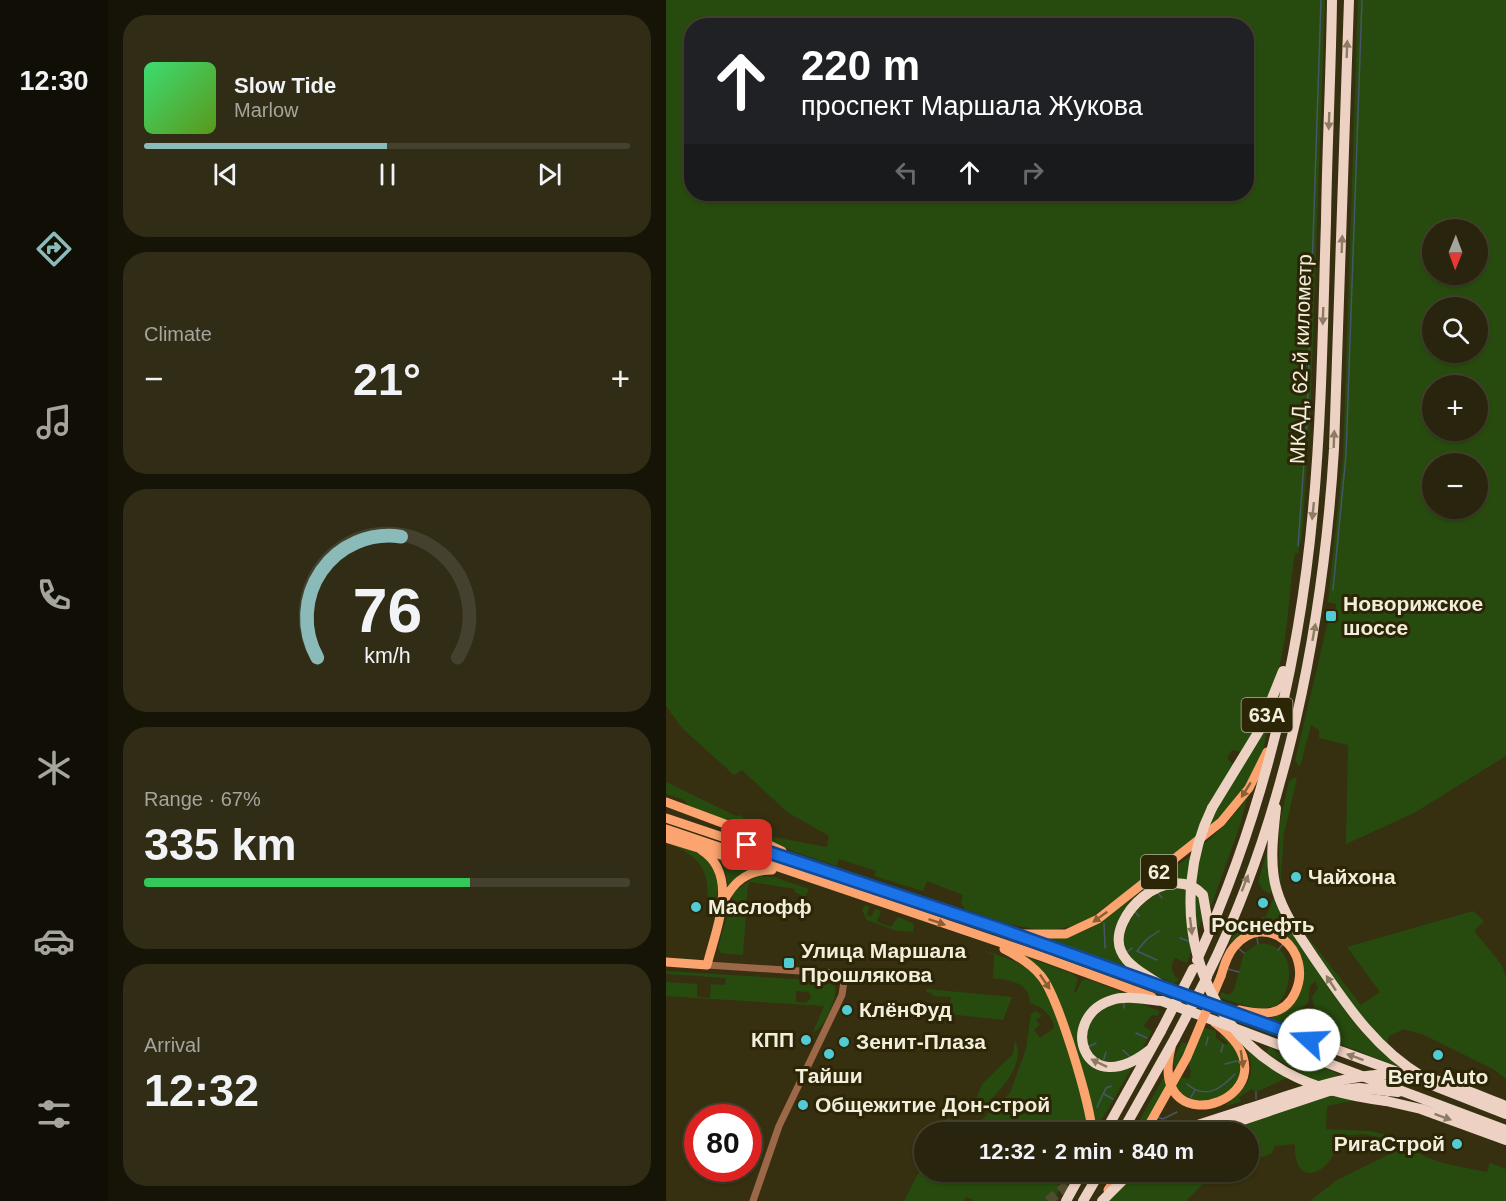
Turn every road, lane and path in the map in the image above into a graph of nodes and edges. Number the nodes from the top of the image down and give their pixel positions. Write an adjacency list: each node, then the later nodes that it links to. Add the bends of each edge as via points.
1 (1332, 0): 3 (highway, МКАД, 62-й километр, one-way to 3, via 1318,448)
2 (1349, 0): 5 (highway, МКАД, 62-й километр, one-way to 2, via 1318,610 1331,503)
3 (1300, 613): 4 (highway, МКАД, 62-й километр); 38 (highway, 63A, one-way to 38, bridge, via 1270,708 1212,808 1197,846 1189,894 1191,928 1209,987 1242,1037 1283,1071 1323,1088 1421,1109)
4 (1274, 739): 15 (main road, 62, one-way to 15, via 1249,788 1221,822 1098,919 1066,934 1037,935); 16 (highway, МКАД, 62-й километр, via 1236,866)
5 (1278, 782): 24 (highway, one-way to 5, bridge, via 1207,976 1254,862); 26 (highway, one-way to 5, via 1413,1071 1366,1030 1284,907 1274,877)
6 (666, 802): 11 (main road, via 736,828)
7 (666, 818): 11 (main road)
8 (666, 830): 13 (main road)
9 (666, 838): 10 (main road)
10 (701, 850): 12 (main road); 14 (main road, via 712,858 721,875)
11 (806, 863): 15 (main road)
12 (772, 870): 13 (main road); 14 (main road, via 746,875 730,890)
13 (802, 875): 17 (main road, one-way to 17)
14 (721, 908): 19 (main road)
15 (1000, 929): 20 (main road)
16 (1209, 933): 20 (highway, via 1203,895 1189,884 1164,883 1128,913 1119,931 1121,951 1129,962); 25 (highway, МКАД, 62-й километр, bridge)
17 (980, 938): 21 (main road); 31 (main road, one-way to 31, via 1023,960 1049,988)
18 (666, 962): 19 (main road)
19 (707, 965): 43 (street, via 845,974 842,994 779,1126)
20 (1163, 986): 22 (highway)
21 (1162, 1001): 23 (highway); 25 (highway, one-way to 21, via 1125,1066 1104,1066 1085,1053 1082,1031 1094,1012 1114,999)
22 (1212, 1005): 26 (highway, one-way to 22); 34 (main road, bridge, via 1256,1014 1281,1010 1295,993 1301,968 1293,947 1281,937 1255,934 1235,945 1187,1057)
23 (1206, 1016): 24 (main road, one-way to 24, via 1235,1040 1243,1056 1242,1078 1230,1096 1206,1106 1177,1095 1168,1075); 27 (highway)
24 (1174, 1041): 33 (highway)
25 (1151, 1049): 32 (highway, МКАД, 62-й километр)
26 (1450, 1091): 30 (highway)
27 (1433, 1101): 29 (highway, via 1381,1090 1341,1089); 37 (highway)
28 (1506, 1106): 29 (highway, bridge, via 1432,1079 1386,1074 1339,1081)
29 (1251, 1113): 35 (highway); 36 (highway)
30 (1506, 1114)
31 (1091, 1122)
32 (1111, 1122)
33 (1128, 1122)
34 (1151, 1122)
35 (1215, 1122)
36 (1230, 1122)
37 (1506, 1130)
38 (1506, 1140)
39 (1076, 1182): 44 (highway)
40 (1094, 1182): 45 (highway)
41 (1114, 1182): 46 (main road)
42 (1121, 1182): 46 (highway)
43 (753, 1201)
44 (1066, 1201)
45 (1083, 1201)
46 (1102, 1201)

